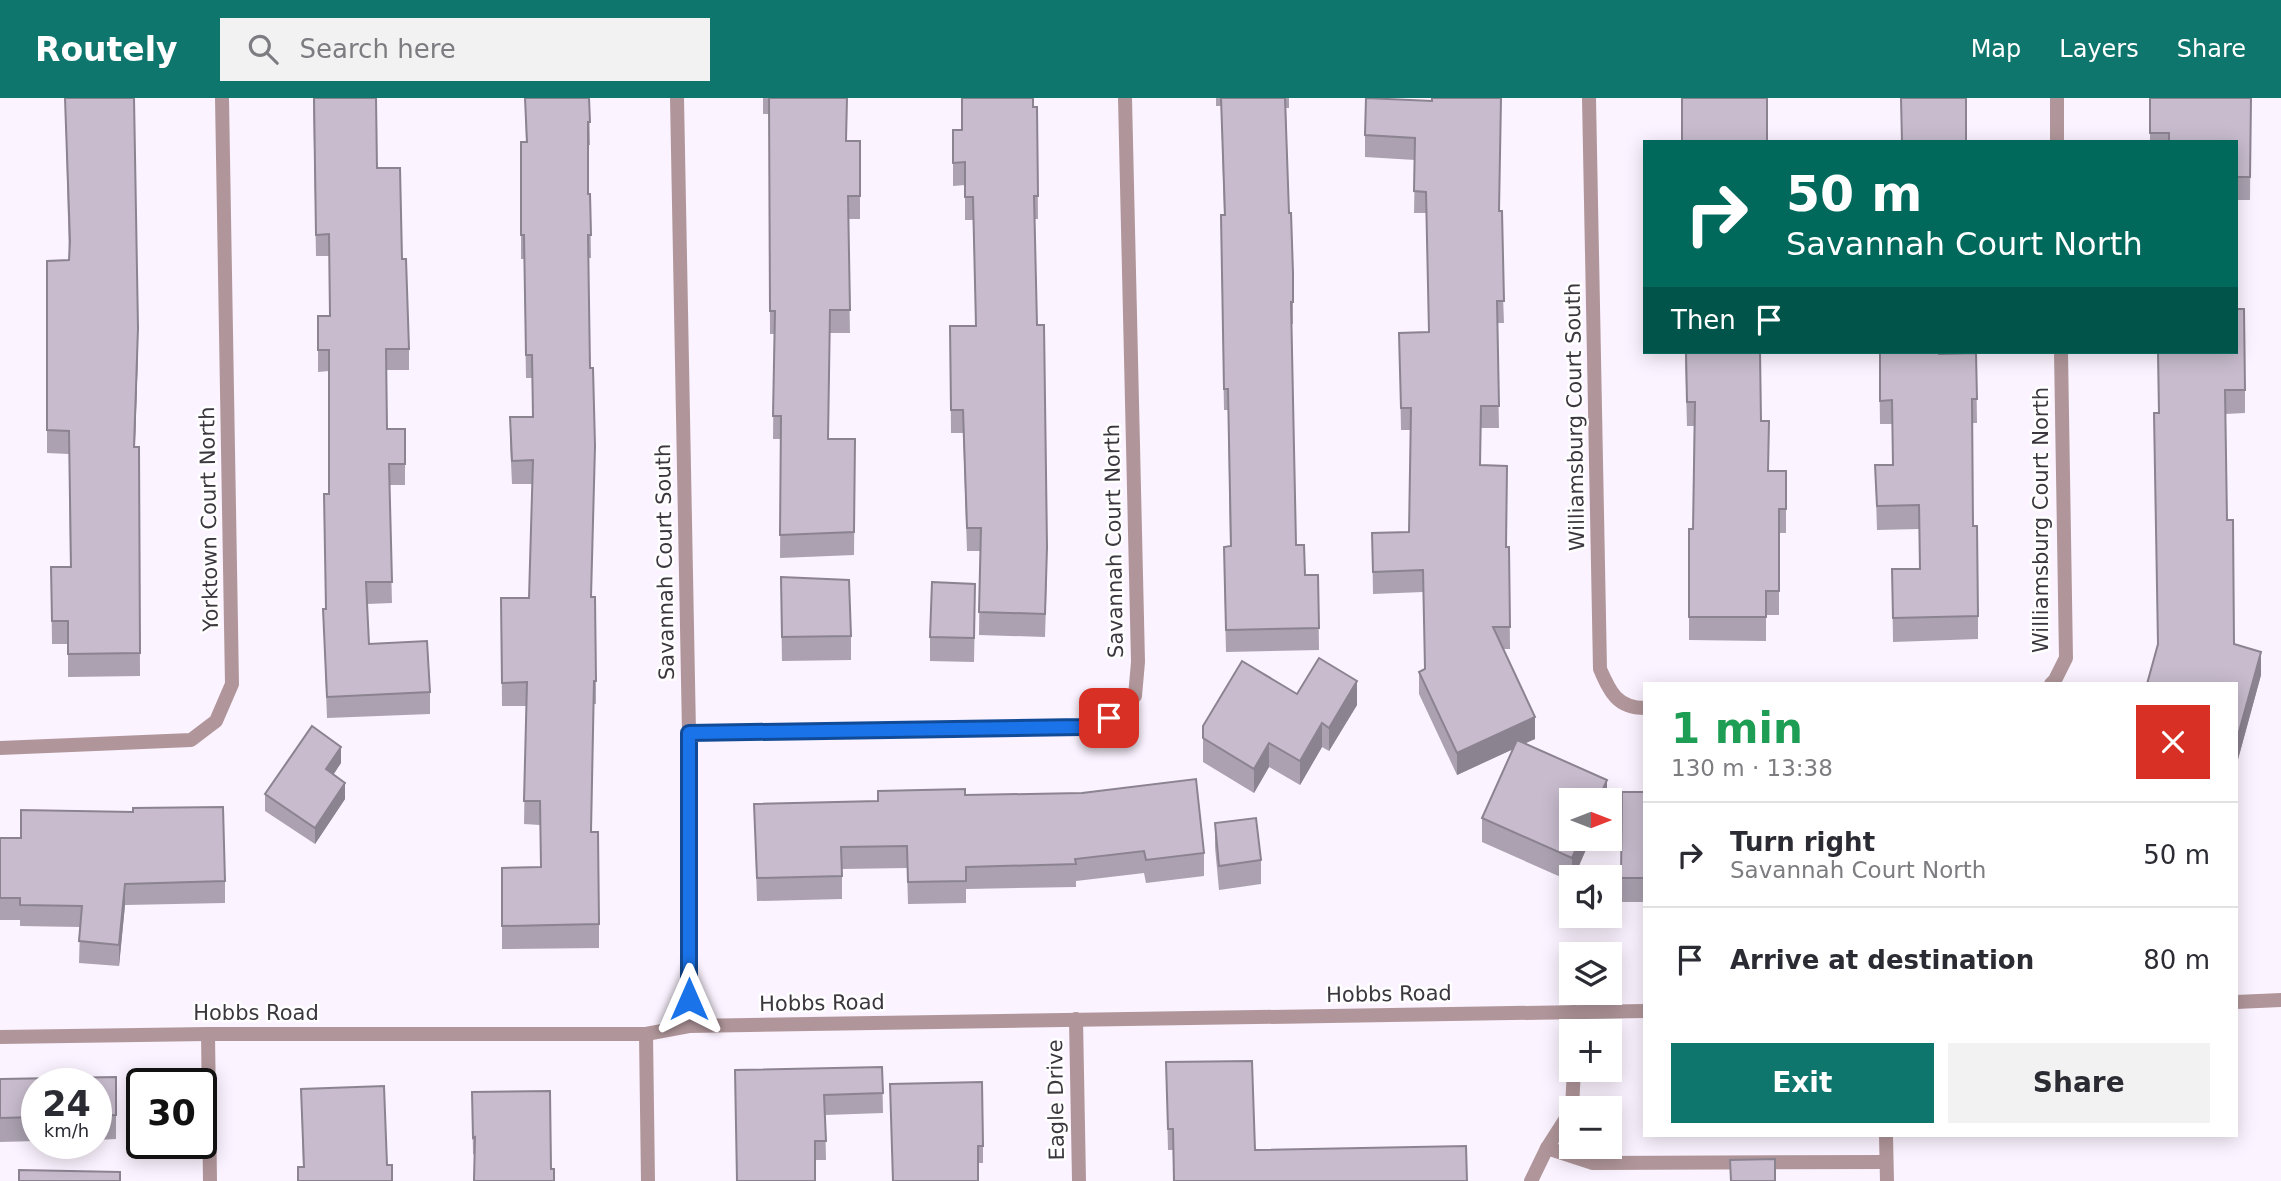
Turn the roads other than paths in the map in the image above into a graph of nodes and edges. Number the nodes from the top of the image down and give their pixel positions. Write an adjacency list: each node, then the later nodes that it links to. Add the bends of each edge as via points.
1 (222, 98): 11 (street, Yorktown Court North, via 232,684 216,721 191,740)
2 (677, 98): 10 (street, Savannah Court South)
3 (1125, 98): 10 (street, Savannah Court North, via 1138,649 1135,696 1109,718 1082,727)
4 (1589, 98): 9 (street, Williamsburg Court South, via 1601,669 1611,695)
5 (2057, 98): 6 (street)
6 (2057, 140)
7 (2061, 354): 8 (street, Williamsburg Court North, via 2066,658)
8 (2053, 682)
9 (1643, 708)
10 (689, 733): 18 (street, Savannah Court South)
11 (4, 748)
12 (2281, 1000): 13 (street)
13 (2238, 1002)
14 (1643, 1011): 15 (street, Hobbs Road)
15 (1574, 1012): 16 (street, Hobbs Road); 17 (street)
16 (1076, 1019): 18 (street, Hobbs Road); 28 (street, Eagle Drive)
17 (1574, 1019)
18 (689, 1026): 20 (street, Hobbs Road)
19 (208, 1034): 20 (street, Hobbs Road); 21 (street, Hobbs Road); 26 (street)
20 (646, 1034): 27 (street)
21 (0, 1037)
22 (1559, 1129): 24 (street)
23 (1886, 1137): 25 (street)
24 (1547, 1148): 25 (street, via 1593,1163); 29 (street)
25 (1886, 1162): 30 (street)
26 (210, 1181)
27 (649, 1181)
28 (1079, 1181)
29 (1531, 1181)
30 (1887, 1181)

